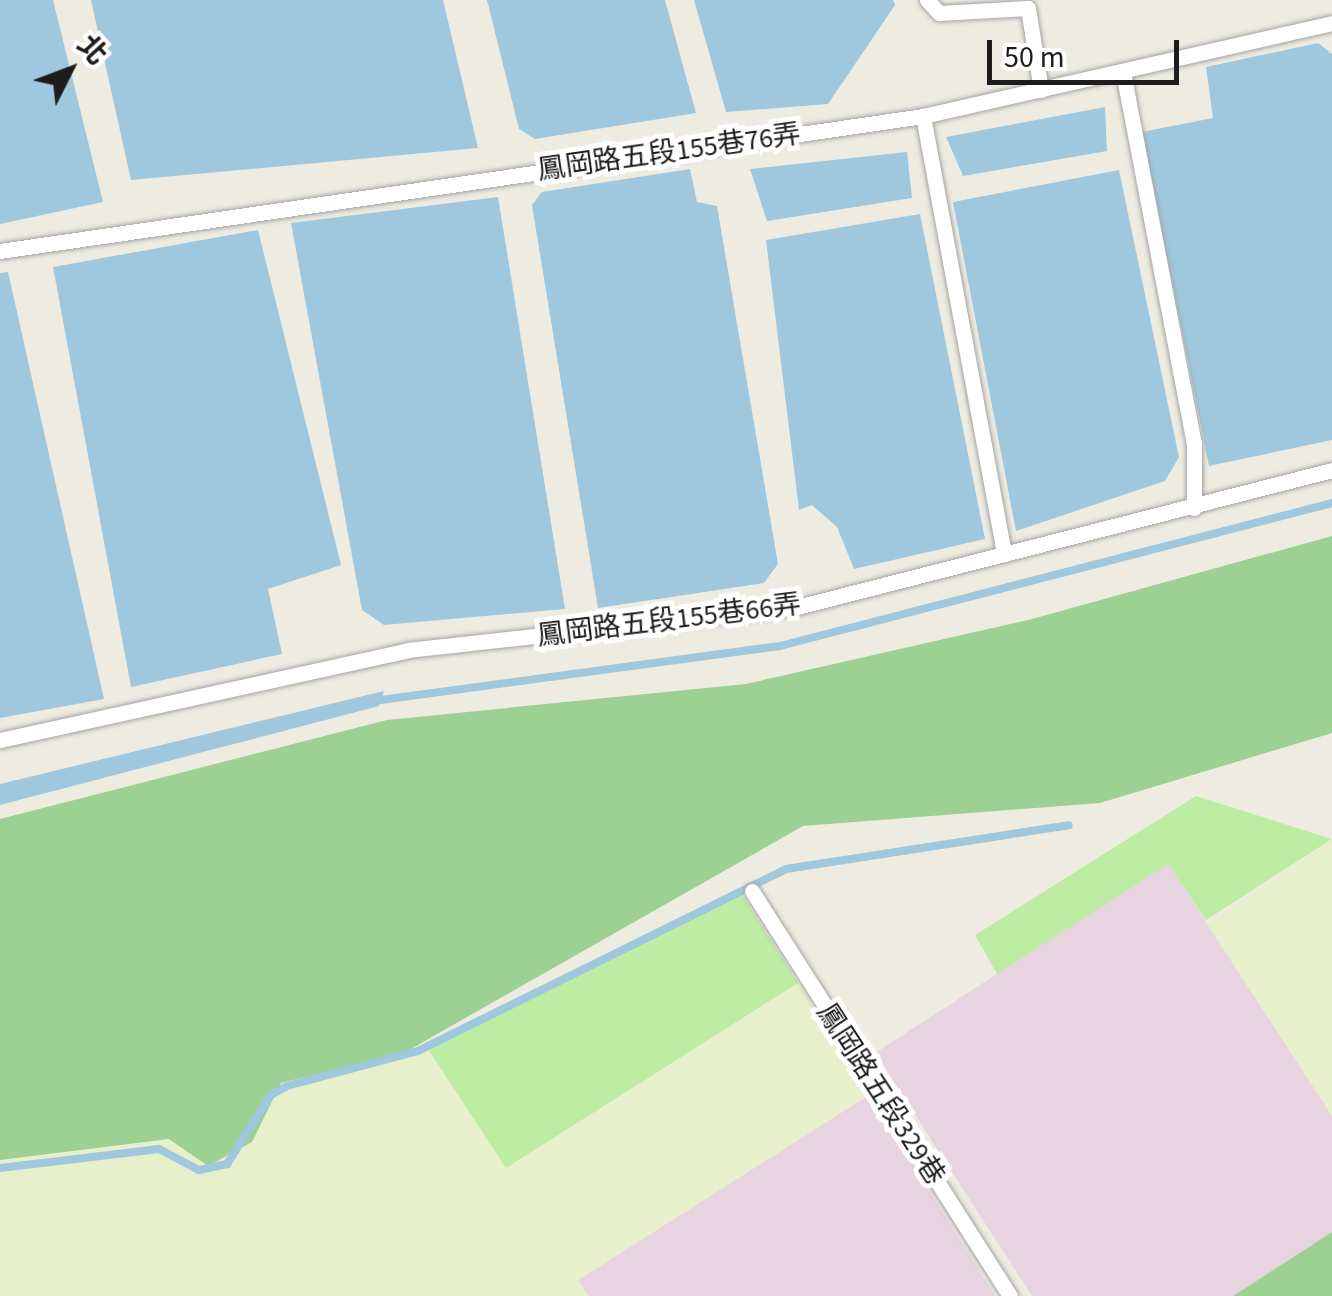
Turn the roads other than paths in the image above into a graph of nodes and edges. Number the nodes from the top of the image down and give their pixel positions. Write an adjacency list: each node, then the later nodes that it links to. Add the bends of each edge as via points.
1 (927, 0): 4 (lane, via 939,13 1028,8)
2 (1332, 23): 3 (lane, 鳳岡路五段155巷76弄)
3 (1123, 72): 4 (lane, 鳳岡路五段155巷76弄); 8 (lane, via 1194,442)
4 (1041, 90): 5 (lane, 鳳岡路五段155巷76弄)
5 (923, 116): 6 (lane, 鳳岡路五段155巷76弄); 9 (lane)
6 (0, 251)
7 (1332, 470): 8 (lane, 鳳岡路五段155巷66弄)
8 (1194, 508): 9 (lane, 鳳岡路五段155巷66弄)
9 (1004, 555): 10 (lane, 鳳岡路五段155巷66弄, via 797,607 408,650)
10 (0, 740)
11 (752, 891): 12 (lane, 鳳岡路五段329巷)
12 (1010, 1296)

